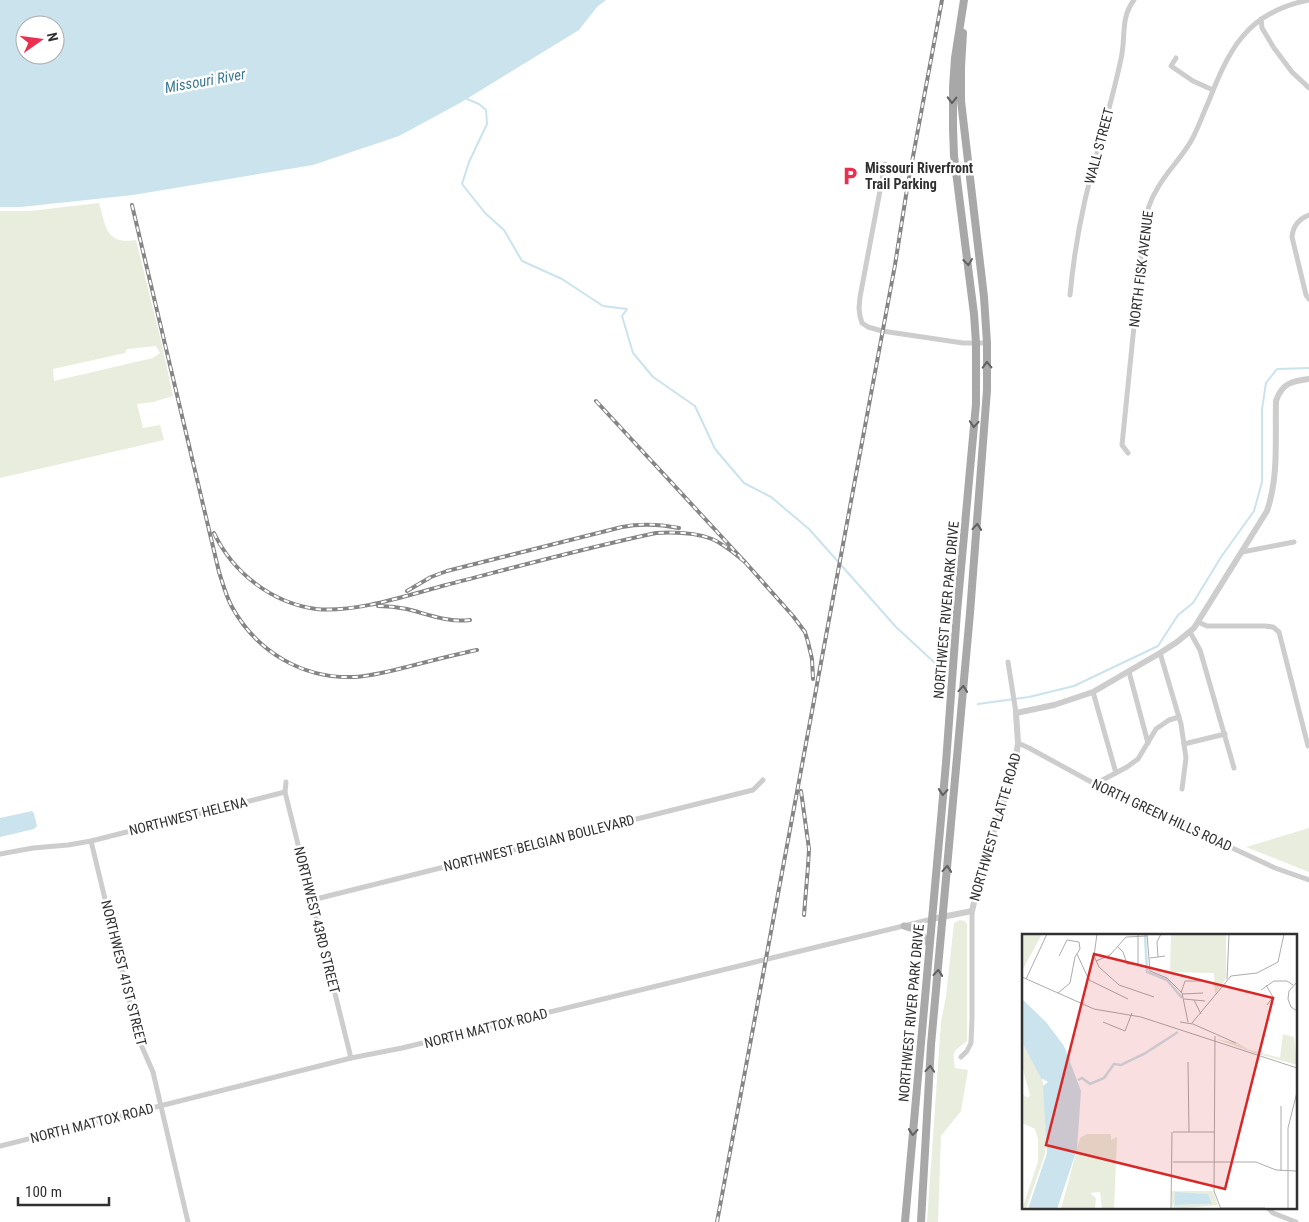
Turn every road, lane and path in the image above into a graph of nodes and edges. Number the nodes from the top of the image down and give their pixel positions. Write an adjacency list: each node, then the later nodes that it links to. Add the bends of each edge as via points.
1 (965, 0): 12 (main road, NORTHWEST RIVER PARK DRIVE, one-way to 12, via 954,67 952,128); 13 (main road, NORTHWEST RIVER PARK DRIVE, via 961,101)
2 (1134, 0): 10 (street, WALL STREET, via 1125,16 1122,57 1085,200)
3 (1309, 0): 4 (street, NORTH FISK AVENUE)
4 (1261, 19): 6 (street, via 1262,28 1274,48); 7 (street, NORTH FISK AVENUE, via 1230,52)
5 (1176, 58): 7 (street, via 1171,66)
6 (1309, 88)
7 (1213, 90): 15 (street, NORTH FISK AVENUE, via 1192,140 1162,181 1147,212 1122,445)
8 (885, 164): 12 (street, via 860,297 862,323 882,332 963,344)
9 (1309, 215): 11 (street, via 1296,224 1293,233)
10 (1070, 295)
11 (1309, 299)
12 (976, 343): 13 (street); 18 (main road, NORTHWEST RIVER PARK DRIVE, one-way to 18, via 976,404)
13 (987, 343): 19 (main road, NORTHWEST RIVER PARK DRIVE, one-way to 13, via 986,413)
14 (1309, 379): 17 (street, via 1288,384 1276,401 1271,499)
15 (1128, 453)
16 (1294, 542): 17 (street)
17 (1242, 552): 20 (street)
18 (958, 612): 19 (main road); 46 (main road, NORTHWEST RIVER PARK DRIVE, one-way to 46)
19 (970, 613): 45 (main road, NORTHWEST RIVER PARK DRIVE, one-way to 19)
20 (1198, 622): 21 (street); 32 (street, via 1207,626 1265,626 1279,632)
21 (1190, 632): 22 (street); 28 (street, via 1200,650)
22 (1160, 653): 24 (street); 27 (street)
23 (1008, 662): 26 (street)
24 (1129, 672): 25 (street); 29 (street)
25 (1093, 692): 26 (street, via 1054,705); 34 (street)
26 (1015, 710): 30 (street, NORTHWEST PLATTE ROAD)
27 (1179, 717): 29 (street, via 1156,729); 31 (street)
28 (1225, 734): 31 (street); 33 (street)
29 (1148, 743): 34 (street, via 1138,759)
30 (1018, 744): 37 (street, NORTH GREEN HILLS ROAD); 44 (street, NORTHWEST PLATTE ROAD, via 1014,772 984,860)
31 (1184, 744): 38 (street, via 1186,758)
32 (1308, 746)
33 (1234, 768)
34 (1116, 773): 37 (street)
35 (763, 780): 43 (street, NORTHWEST BELGIAN BOULEVARD, via 753,790)
36 (286, 782): 39 (street, NORTHWEST 43RD STREET)
37 (1095, 784): 42 (street, NORTH GREEN HILLS ROAD, via 1275,868)
38 (1182, 789)
39 (286, 792): 40 (street, NORTHWEST HELENA); 43 (street, NORTHWEST 43RD STREET)
40 (91, 841): 41 (street, NORTHWEST HELENA); 51 (street, NORTHWEST 41ST STREET, via 139,1040 152,1072)
41 (0, 854)
42 (1309, 880)
43 (312, 900): 50 (street, NORTHWEST 43RD STREET)
44 (972, 911): 45 (street, NORTH MATTOX ROAD); 49 (street, NORTHWEST PLATTE ROAD, via 971,1044)
45 (943, 917): 46 (street, NORTH MATTOX ROAD); 56 (main road, NORTHWEST RIVER PARK DRIVE, one-way to 45, via 931,1045)
46 (932, 919): 47 (street, NORTH MATTOX ROAD); 48 (main road, NORTHWEST RIVER PARK DRIVE)
47 (904, 926): 48 (main road, via 924,936); 50 (street, NORTH MATTOX ROAD)
48 (929, 944): 55 (main road, NORTHWEST RIVER PARK DRIVE, one-way to 55)
49 (961, 1057)
50 (351, 1058): 51 (street, NORTH MATTOX ROAD)
51 (160, 1106): 52 (street, NORTH MATTOX ROAD); 54 (street, NORTHWEST 41ST STREET)
52 (0, 1146)
53 (1270, 1210): 57 (street)
54 (188, 1222)
55 (905, 1222)
56 (921, 1222)
57 (1296, 1222)

